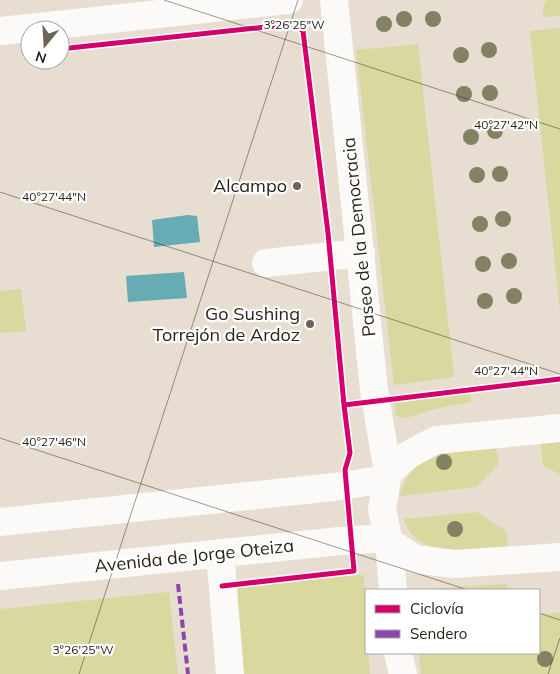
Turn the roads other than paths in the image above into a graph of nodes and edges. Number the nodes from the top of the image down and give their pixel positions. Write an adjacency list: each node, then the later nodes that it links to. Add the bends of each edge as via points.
1 (289, 0): 3 (street)
2 (334, 0): 4 (street, Paseo de la Democracia)
3 (0, 31)
4 (361, 253): 5 (street); 7 (street, Paseo de la Democracia, via 374,390)
5 (266, 263)
6 (560, 428): 7 (street, via 436,440 408,455)
7 (387, 476): 8 (street, via 334,488); 9 (street, Paseo de la Democracia, via 382,509)
8 (0, 522)
9 (388, 540): 10 (street, Avenida de Jorge Oteiza); 11 (street, via 415,558 454,564); 13 (street, Paseo de la Democracia)
10 (220, 553): 12 (street, Avenida de Jorge Oteiza); 15 (street)
11 (560, 557)
12 (0, 576)
13 (393, 589)
14 (398, 654): 16 (street)
15 (230, 674)
16 (403, 674)

